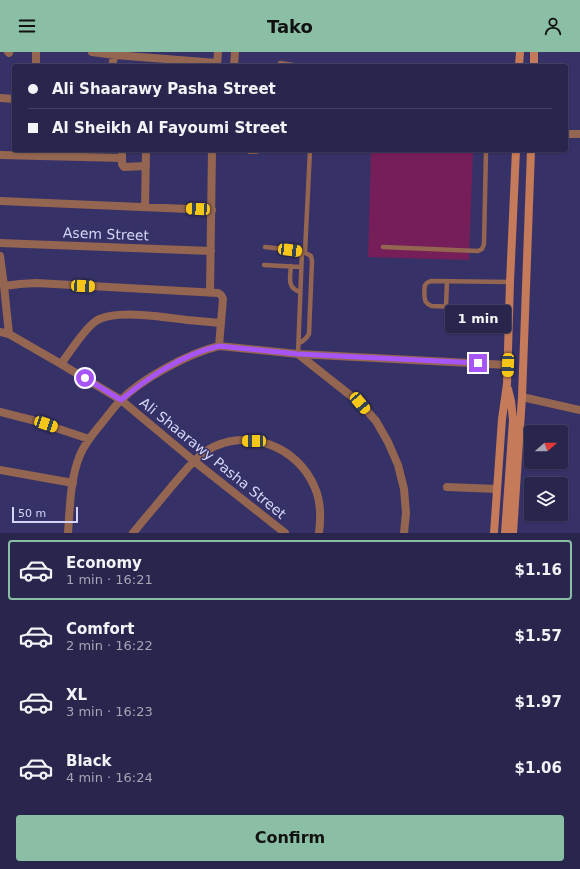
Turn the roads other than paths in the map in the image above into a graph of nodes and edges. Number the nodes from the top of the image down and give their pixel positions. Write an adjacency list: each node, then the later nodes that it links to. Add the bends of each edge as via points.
1 (36, 52): 12 (street)
2 (92, 52): 7 (street)
3 (218, 52): 14 (street)
4 (235, 52): 15 (street)
5 (520, 52): 17 (main road)
6 (534, 52): 18 (main road)
7 (115, 54): 8 (street); 13 (street)
8 (143, 55): 9 (street)
9 (166, 55): 10 (street)
10 (186, 56): 14 (street)
11 (280, 63): 16 (lane)
12 (36, 64)
13 (112, 64)
14 (217, 64)
15 (234, 64)
16 (287, 64)
17 (520, 64)
18 (534, 64)
19 (0, 98): 20 (street)
20 (12, 99)
21 (568, 134): 22 (street)
22 (580, 134)
23 (146, 152): 33 (street)
24 (212, 152): 36 (street)
25 (310, 152): 41 (lane)
26 (486, 152): 39 (lane, via 482,250)
27 (516, 152): 47 (main road)
28 (531, 152): 62 (main road)
29 (53, 153): 30 (street); 32 (street)
30 (73, 154): 31 (street)
31 (122, 154): 33 (street, via 124,167)
32 (0, 155)
33 (146, 166): 35 (street)
34 (0, 201): 35 (street)
35 (145, 207): 36 (street)
36 (212, 210): 40 (street)
37 (0, 243): 40 (street, Asem Street)
38 (265, 247): 41 (lane)
39 (383, 247)
40 (211, 251): 50 (street)
41 (303, 252): 45 (lane); 56 (lane, via 311,256 312,261 309,334)
42 (0, 256): 48 (street)
43 (264, 265): 44 (lane)
44 (291, 266): 45 (lane); 49 (lane, via 291,286)
45 (301, 267): 49 (lane)
46 (448, 281): 47 (lane); 51 (lane); 51 (lane, via 431,281 425,285 425,299 428,305)
47 (510, 282): 52 (main road)
48 (4, 286): 50 (street, via 36,283); 55 (street)
49 (300, 292): 56 (lane)
50 (210, 293): 53 (street, via 222,295)
51 (446, 306): 52 (lane)
52 (509, 309): 60 (main road)
53 (220, 323): 57 (street); 59 (street, via 120,314 108,316 89,327)
54 (0, 332): 55 (street, Ali Shaarawy Pasha Street)
55 (9, 334): 59 (street, Ali Shaarawy Pasha Street)
56 (299, 343): 58 (lane)
57 (219, 346): 58 (street); 63 (street, via 200,352 156,374)
58 (298, 354): 60 (street); 76 (street, via 360,403 376,421 398,465 404,489)
59 (61, 364): 63 (street, Ali Shaarawy Pasha Street)
60 (508, 365): 61 (main road)
61 (507, 384): 71 (main road); 78 (main road, via 513,420)
62 (522, 397): 64 (street); 79 (main road)
63 (121, 400): 66 (street); 67 (street, Ali Shaarawy Pasha Street)
64 (580, 410)
65 (0, 412): 66 (street)
66 (89, 439): 69 (street, via 75,467)
67 (194, 460): 73 (street); 74 (street, Ali Shaarawy Pasha Street); 75 (street, via 222,444 238,440 270,444 285,451 298,461 316,489 320,505)
68 (0, 470): 69 (street)
69 (73, 483): 72 (street)
70 (447, 487): 71 (street)
71 (497, 489): 77 (main road)
72 (68, 533)
73 (133, 533)
74 (285, 533)
75 (319, 533)
76 (404, 533)
77 (494, 533)
78 (505, 533)
79 (513, 533)

